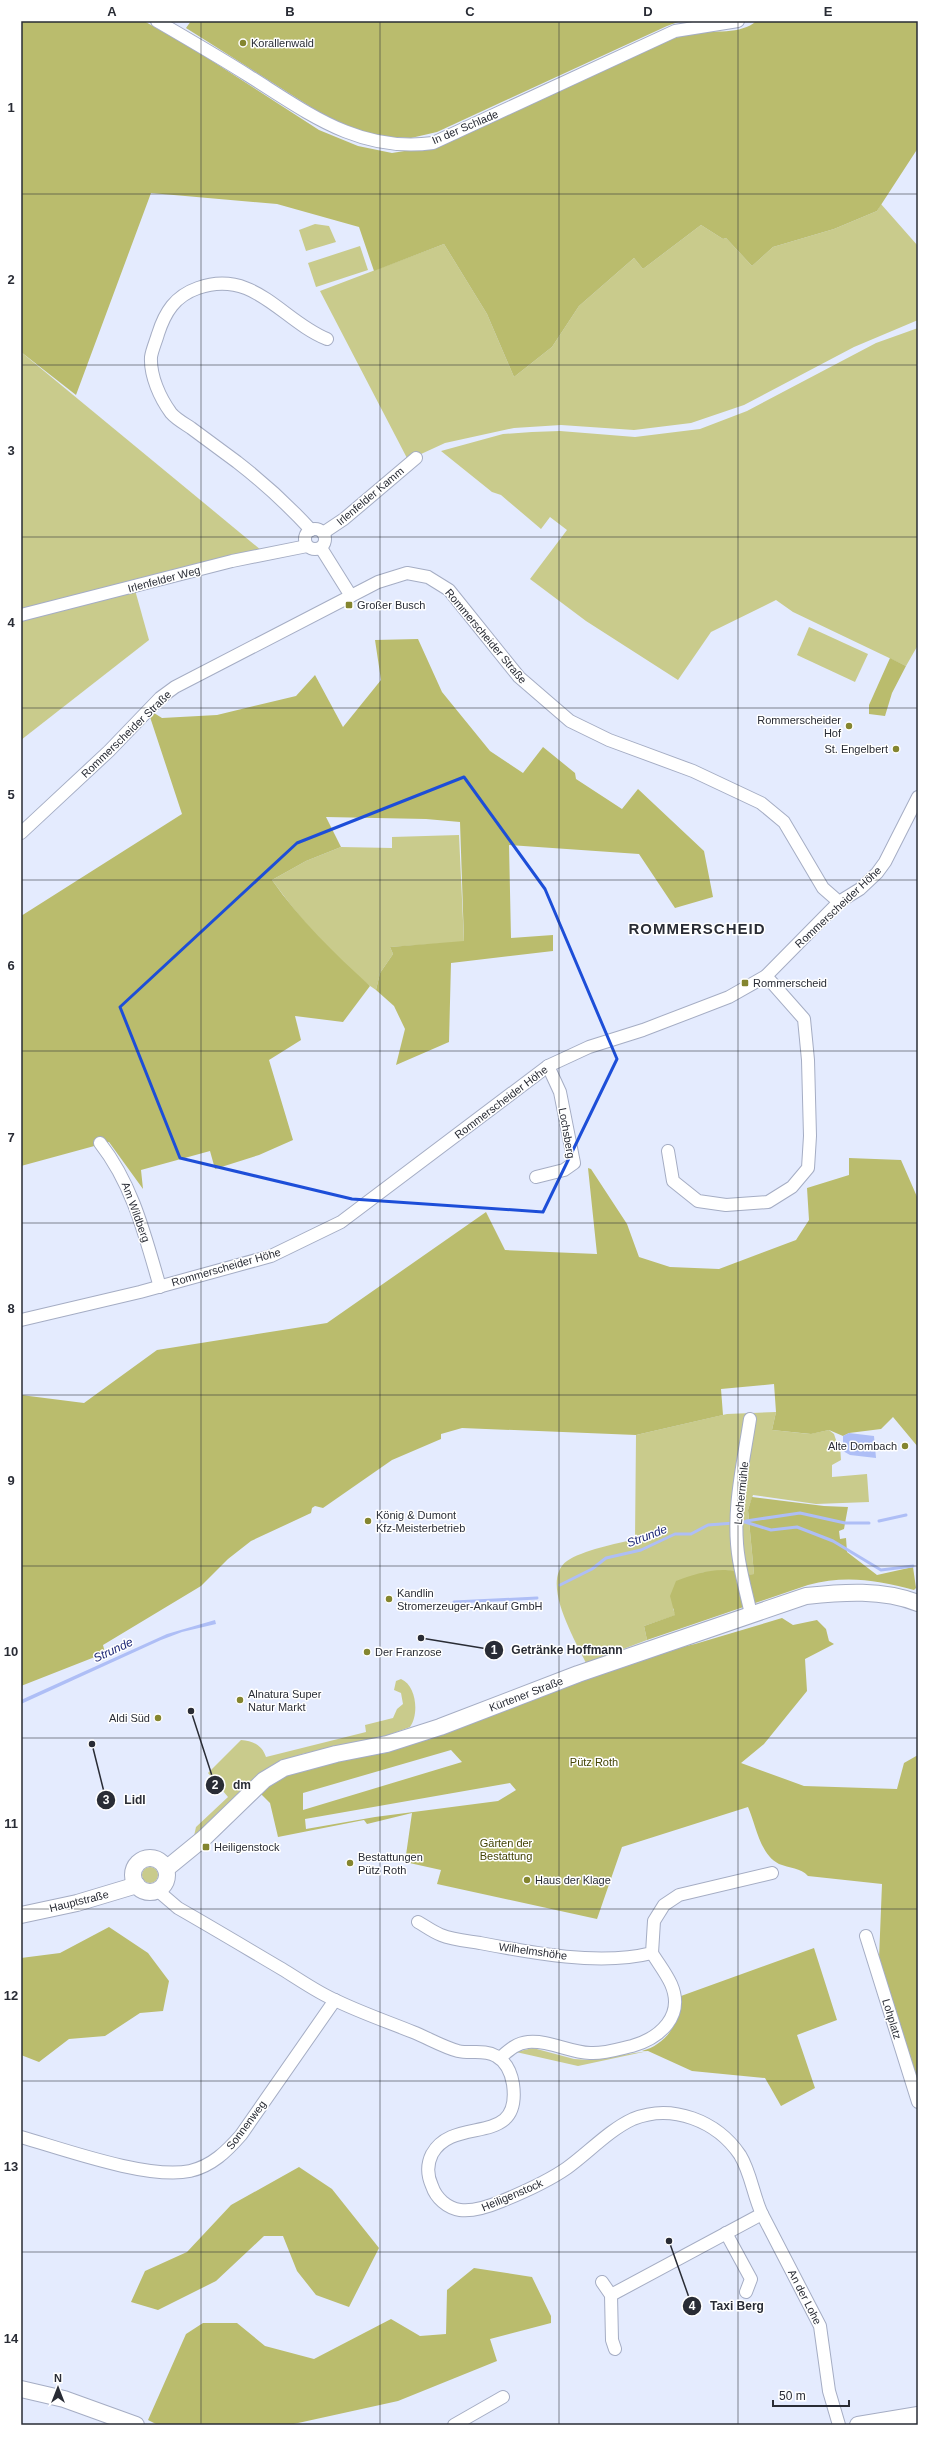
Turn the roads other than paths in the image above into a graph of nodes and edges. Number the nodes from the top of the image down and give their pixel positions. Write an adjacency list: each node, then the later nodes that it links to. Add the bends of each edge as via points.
1 (157, 21): 2 (street, In der Schlade, via 319,120 357,137 411,146 433,143 675,31)
2 (738, 21)
3 (327, 339): 5 (street, via 311,332 280,307 247,288 227,284 214,285 187,292 169,308 162,321 151,357 155,385 172,414 251,474 283,501)
4 (416, 458): 6 (street, Irlenfelder Kamm, via 344,519)
5 (311, 530): 6 (street); 7 (street, via 305,537)
6 (323, 533): 8 (street, via 325,538)
7 (307, 546): 8 (street, Irlenfelder Weg, via 315,550); 10 (street, Irlenfelder Weg, via 232,561)
8 (321, 548): 9 (street)
9 (351, 596): 12 (street, Rommerscheider Straße, via 207,668 175,687 160,698 109,751); 13 (street, Rommerscheider Straße, via 378,582 407,573 428,577 449,590 519,677 570,721 609,740 693,771 761,803 784,822 823,888)
10 (21, 615)
11 (918, 797): 13 (street, Rommerscheider Höhe, via 877,873 860,889)
12 (21, 833)
13 (839, 902): 14 (street, Rommerscheider Höhe)
14 (766, 976): 15 (street, Rommerscheider Höhe, via 729,997 589,1047); 17 (street, via 804,1019 810,1128 808,1168 792,1187 768,1202 726,1205 698,1201 673,1181)
15 (548, 1066): 18 (street, Lochsberg, via 560,1092 574,1162 564,1170); 19 (street, Rommerscheider Höhe, via 341,1222 271,1256)
16 (100, 1143): 19 (street, Am Wildberg, via 116,1164 127,1185)
17 (668, 1151)
18 (536, 1178)
19 (160, 1287): 20 (street, Rommerscheider Höhe)
20 (22, 1320)
21 (750, 1419): 23 (street, Lochermühle, via 738,1499 737,1529 739,1559)
22 (918, 1603): 23 (main road, Kürtener Straße, via 874,1593 843,1592 806,1596)
23 (751, 1614): 24 (main road, Kürtener Straße, via 578,1674 440,1727 387,1744 284,1768 264,1780 204,1838)
24 (166, 1869): 26 (main road, via 157,1860 143,1860 134,1869); 27 (main road, via 166,1881)
25 (772, 1873): 31 (street, via 679,1895 664,1905 654,1921)
26 (136, 1884): 27 (main road, via 145,1891); 28 (main road, Hauptstraße, via 77,1903)
27 (157, 1890): 32 (street, via 178,1908)
28 (21, 1915)
29 (418, 1922): 31 (street, Wilhelmshöhe, via 442,1936 509,1949 614,1958)
30 (866, 1936): 34 (street, Lohplatz)
31 (652, 1953): 33 (street, via 671,1984 674,1994 674,2008 669,2021 654,2038 622,2049 590,2053 542,2042 528,2042 516,2046)
32 (334, 2000): 33 (street, via 459,2051 489,2053); 35 (street, Sonnenweg, via 241,2135 226,2152 200,2168 178,2173 134,2168)
33 (500, 2058): 36 (street, Heiligenstock, via 508,2067 513,2085 513,2104 509,2114 491,2128 448,2137 438,2144 429,2161 428,2173 432,2187 441,2200 451,2207 468,2211 497,2203 533,2188 565,2170 631,2120 649,2115 678,2114 714,2129 739,2155 749,2173)
34 (918, 2102)
35 (21, 2137)
36 (762, 2214): 37 (street); 47 (street, An der Lohe, via 820,2326 829,2391)
37 (726, 2234): 39 (street, via 751,2279); 40 (street)
38 (602, 2282): 40 (street)
39 (746, 2292)
40 (611, 2295): 41 (street, via 612,2340)
41 (615, 2349)
42 (21, 2389): 45 (main road, via 64,2399)
43 (503, 2397): 46 (street)
44 (908, 2419): 48 (main road)
45 (136, 2425)
46 (454, 2425)
47 (839, 2425)
48 (858, 2425)

